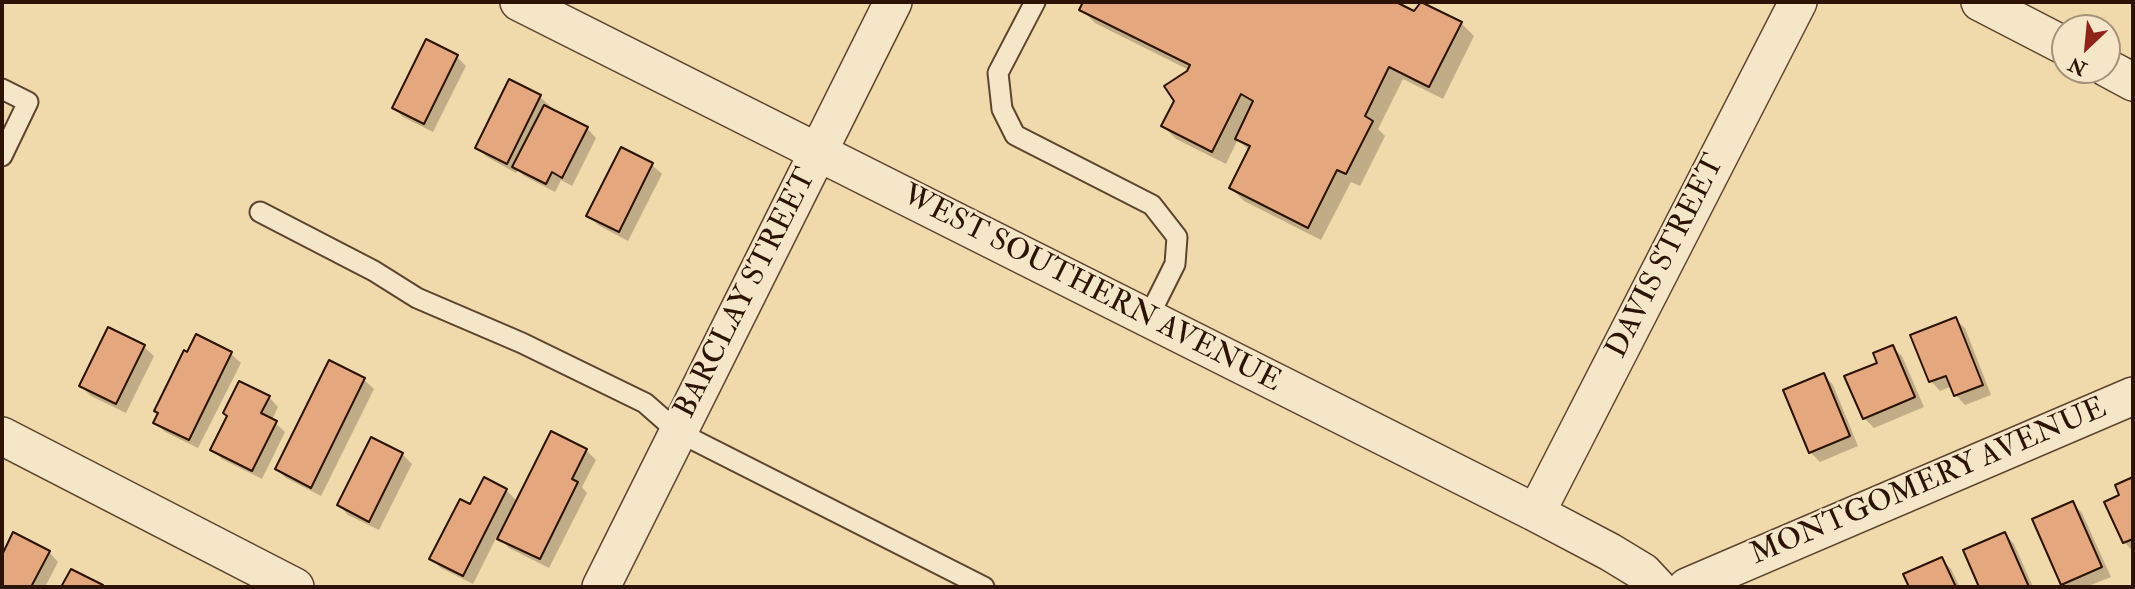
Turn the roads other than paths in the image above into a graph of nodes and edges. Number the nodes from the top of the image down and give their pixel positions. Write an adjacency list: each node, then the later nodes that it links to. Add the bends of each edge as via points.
1 (519, 2): 8 (street, WEST SOUTHERN AVENUE)
2 (893, 2): 8 (street, BARCLAY STREET)
3 (1035, 2): 11 (lane, via 998,73 1002,109 1015,135 1152,205 1177,237 1175,264)
4 (1798, 2): 15 (street, DAVIS STREET)
5 (1980, 2): 6 (street)
6 (2051, 39)
7 (2, 89): 9 (lane, via 28,102)
8 (818, 152): 11 (street, WEST SOUTHERN AVENUE); 13 (street, BARCLAY STREET)
9 (2, 156)
10 (260, 212): 13 (lane, via 417,298 645,403)
11 (1148, 318): 15 (street, WEST SOUTHERN AVENUE)
12 (2133, 396): 20 (street, MONTGOMERY AVENUE)
13 (678, 432): 17 (street, BARCLAY STREET); 18 (lane)
14 (2, 436): 16 (street)
15 (1536, 513): 19 (street, WEST SOUTHERN AVENUE, via 1643,572)
16 (295, 587)
17 (601, 587)
18 (984, 587)
19 (1657, 587)
20 (1686, 587)

